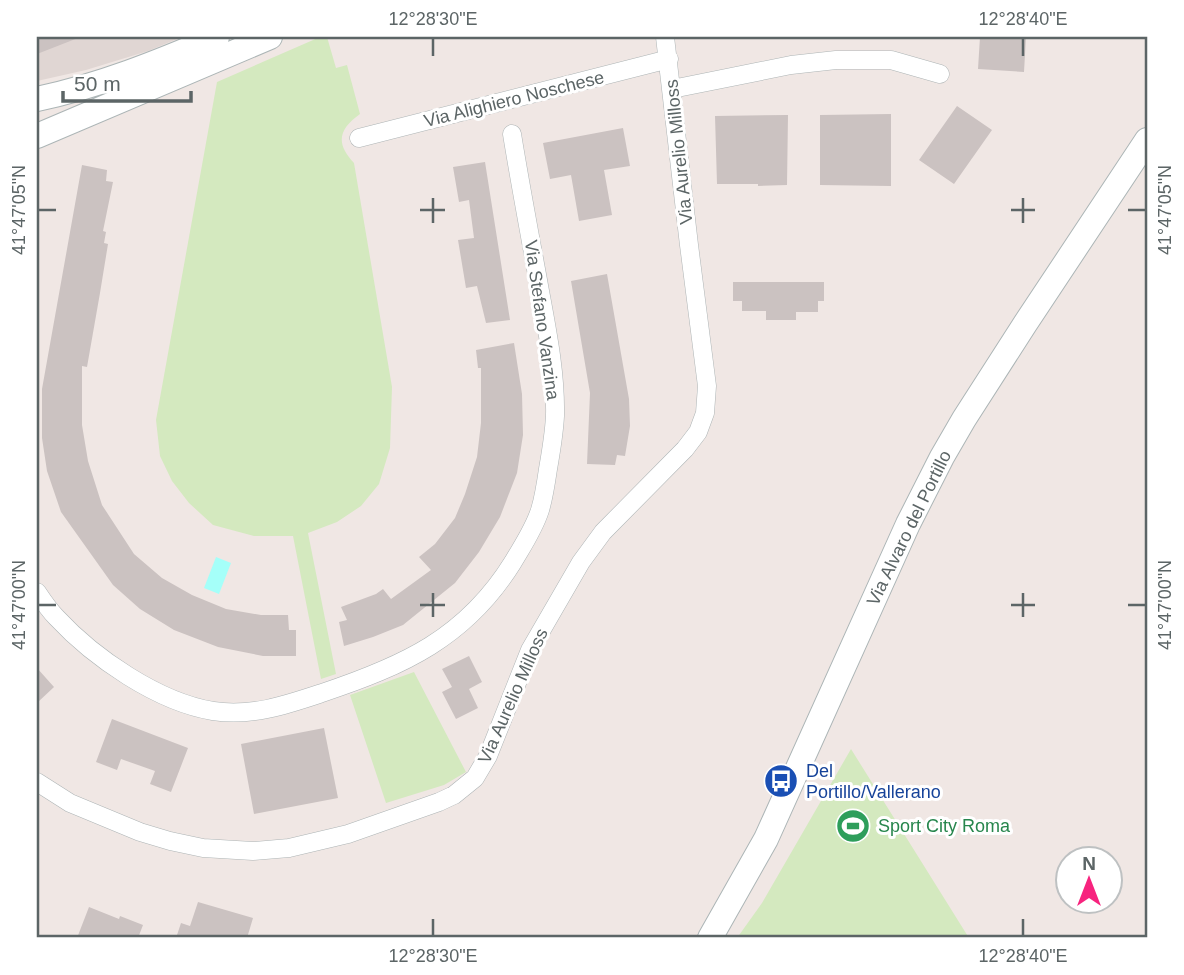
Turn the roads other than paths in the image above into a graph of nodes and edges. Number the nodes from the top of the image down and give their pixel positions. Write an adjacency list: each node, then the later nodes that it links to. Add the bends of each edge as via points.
1 (217, 37): 7 (street, via 129,73)
2 (270, 37): 9 (street)
3 (666, 37): 4 (street, Via Aurelio Milloss)
4 (669, 59): 6 (street, Via Aurelio Milloss); 10 (street, Via Alighiero Noschese)
5 (940, 74): 6 (street, via 891,60 835,60)
6 (672, 89): 13 (street, Via Aurelio Milloss, via 707,386 705,412 685,449 585,555 530,650 475,778 439,802 355,832 296,847 253,851 203,848 140,832 79,807)
7 (37, 99)
8 (512, 134): 12 (street, Via Stefano Vanzina, via 551,357 555,419 534,525 503,577 474,612 432,647 385,670 266,710 233,713 186,704 136,680 73,634)
9 (37, 136)
10 (359, 138)
11 (1147, 140): 14 (street, Via Alvaro del Portillo, via 1002,359 937,467 766,839)
12 (37, 592)
13 (37, 782)
14 (709, 938)

